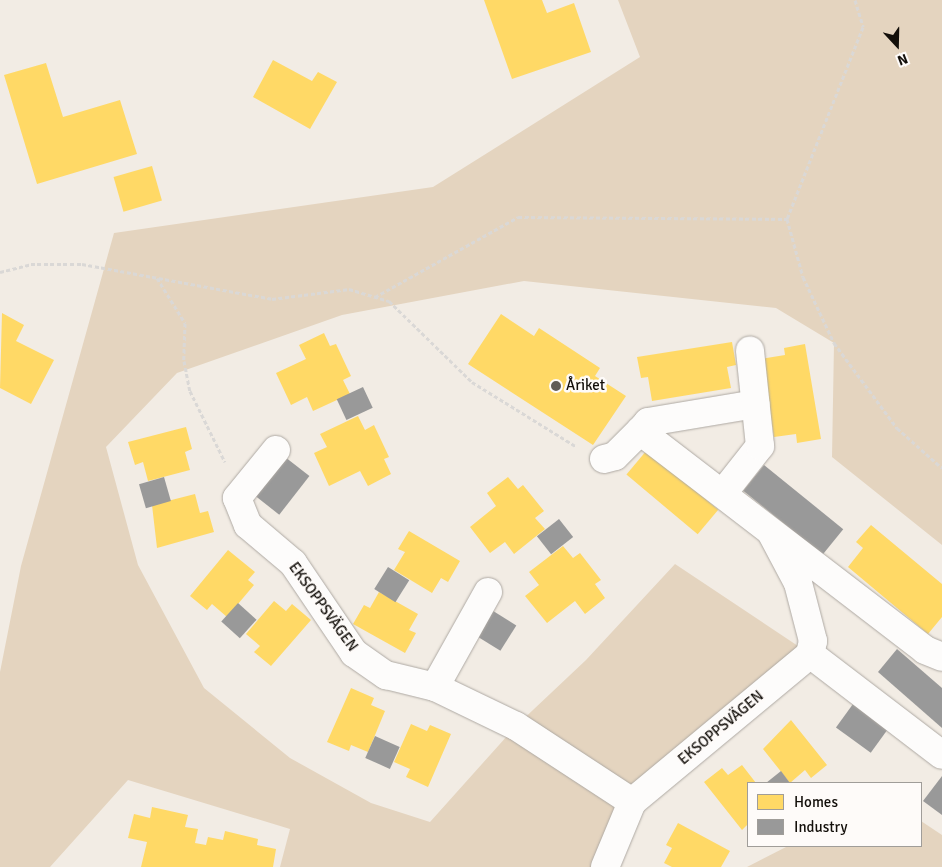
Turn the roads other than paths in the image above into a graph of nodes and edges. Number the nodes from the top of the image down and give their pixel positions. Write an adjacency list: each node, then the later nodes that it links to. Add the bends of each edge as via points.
1 (750, 351): 2 (street)
2 (756, 404): 3 (street, via 648,422); 6 (street, via 760,446)
3 (640, 431): 5 (street, via 615,456); 6 (street)
4 (276, 450): 11 (street, EKSOPPSVÄGEN, via 238,498 248,525 293,563 354,653 386,675)
5 (604, 459)
6 (723, 493): 7 (street)
7 (770, 529): 9 (street, via 798,583 813,641); 10 (street, via 925,650)
8 (488, 592): 11 (street)
9 (810, 654): 12 (street); 13 (street, EKSOPPSVÄGEN)
10 (942, 657)
11 (434, 687): 13 (street, EKSOPPSVÄGEN, via 516,726)
12 (942, 755)
13 (632, 802): 14 (street, EKSOPPSVÄGEN)
14 (605, 867)

